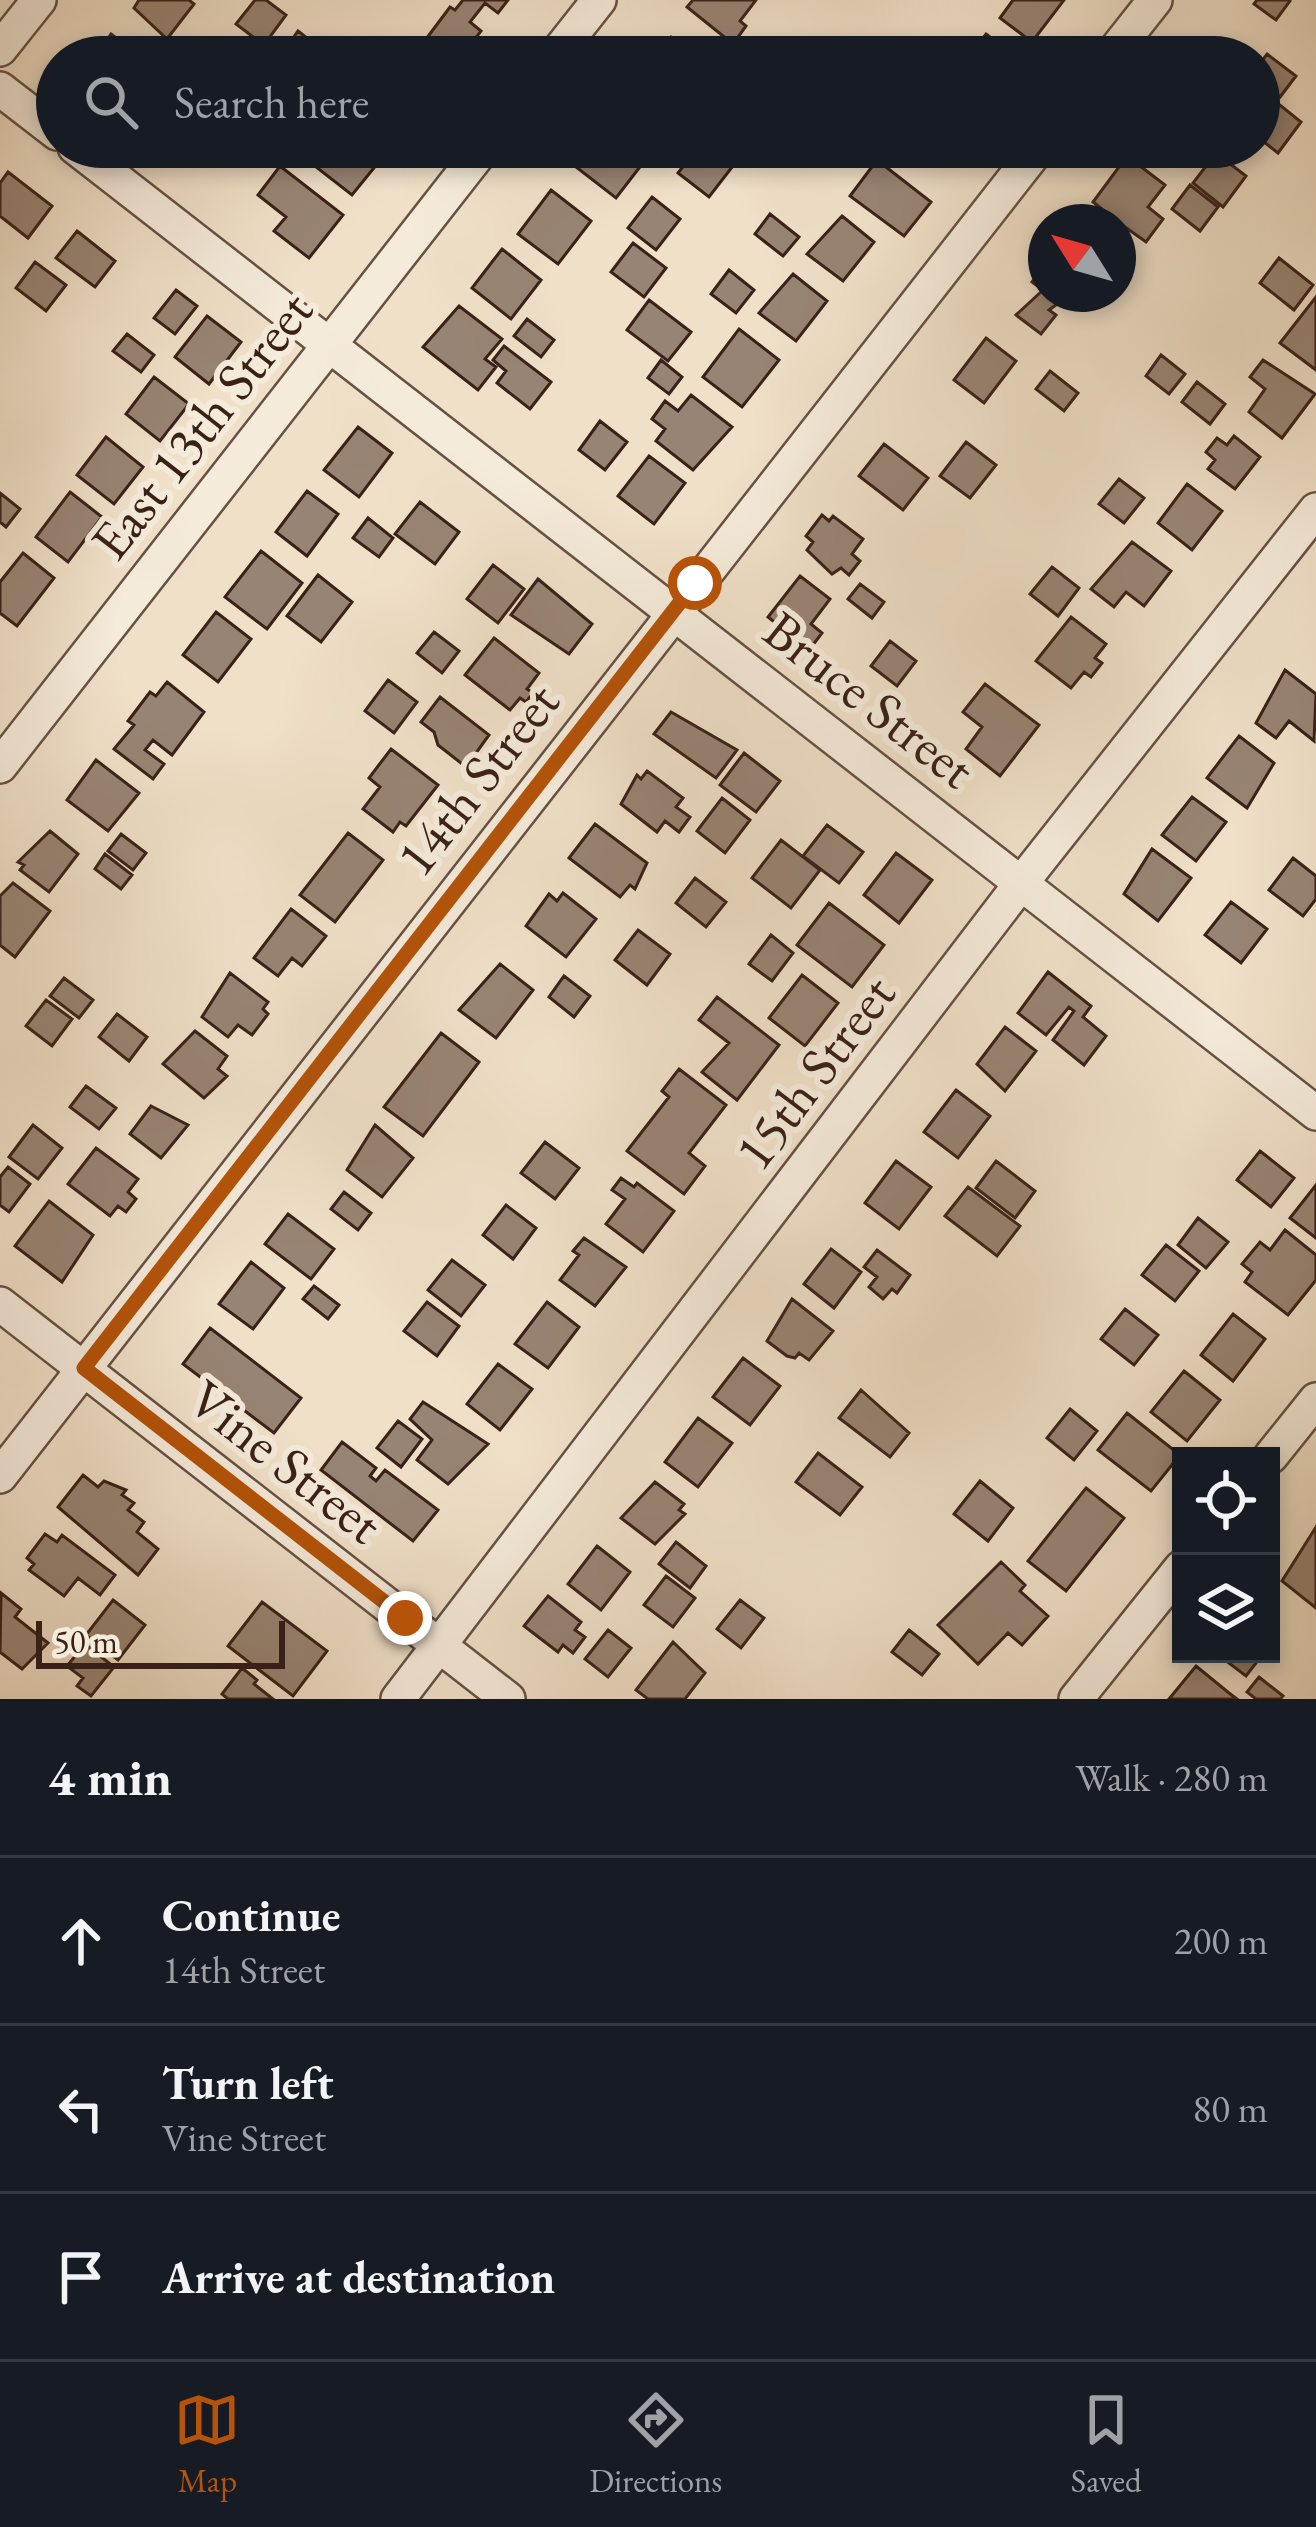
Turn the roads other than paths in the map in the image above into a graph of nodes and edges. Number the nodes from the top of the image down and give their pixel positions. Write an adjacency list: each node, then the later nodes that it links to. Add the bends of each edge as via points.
1 (39, 0): 6 (street)
2 (599, 0): 4 (street)
3 (1155, 0): 5 (street)
4 (571, 36)
5 (1127, 36)
6 (0, 49)
7 (0, 88): 8 (street)
8 (36, 116)
9 (102, 168): 12 (street, Bruce Street)
10 (467, 168): 12 (street, East 13th Street)
11 (1022, 168): 14 (street, 14th Street)
12 (329, 344): 14 (street, Bruce Street); 15 (street, East 13th Street)
13 (1316, 511): 16 (street, 15th Street)
14 (673, 611): 16 (street, Bruce Street); 19 (street, 14th Street)
15 (0, 766)
16 (1022, 882): 17 (street, Bruce Street); 24 (street, 15th Street)
17 (1316, 1113)
18 (0, 1304): 19 (street, Vine Street)
19 (84, 1368): 22 (street, 14th Street); 24 (street, Vine Street)
20 (1316, 1400): 21 (street)
21 (1278, 1447)
22 (0, 1476)
23 (1172, 1579): 27 (street)
24 (440, 1646): 25 (street, 15th Street); 26 (street, Vine Street)
25 (398, 1699)
26 (508, 1699)
27 (1076, 1699)

